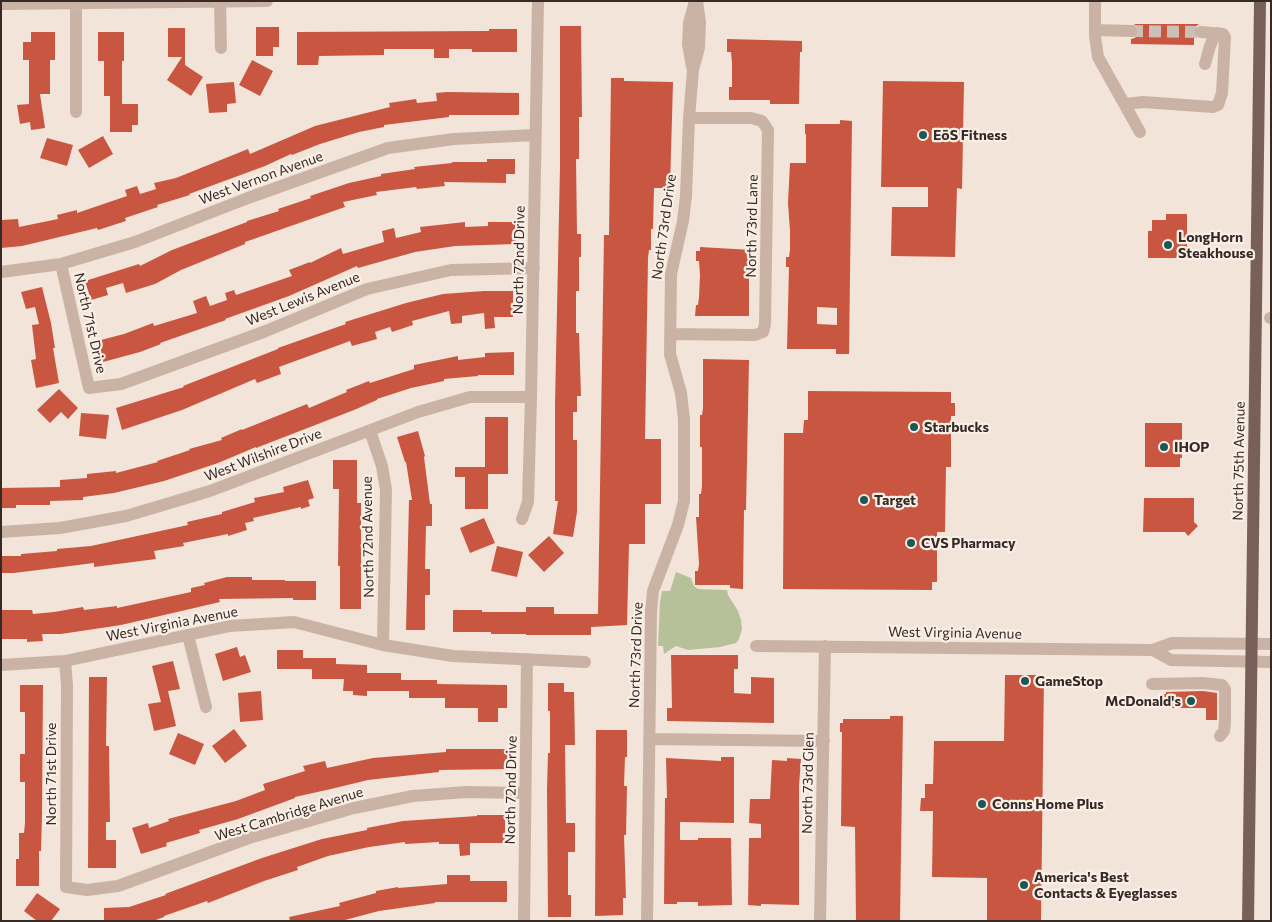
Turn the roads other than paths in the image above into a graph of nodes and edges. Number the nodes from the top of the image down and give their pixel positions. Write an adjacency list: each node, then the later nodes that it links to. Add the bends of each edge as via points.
1 (267, 1): 6 (street)
2 (538, 1): 19 (street, North 72nd Drive)
3 (696, 1): 17 (street, North 73rd Drive, via 700,22 699,48 693,70)
4 (1095, 1): 9 (street)
5 (1260, 1): 30 (main road, North 75th Avenue)
6 (220, 2): 7 (street); 13 (street)
7 (76, 3): 8 (street); 16 (street)
8 (1, 4)
9 (1095, 30): 10 (street); 15 (street, via 1098,57)
10 (1131, 31)
11 (1201, 32): 12 (street)
12 (1218, 33): 14 (street); 15 (street, via 1225,37 1222,93 1218,106)
13 (221, 48)
14 (1205, 64)
15 (1126, 104): 18 (street)
16 (76, 112)
17 (689, 118): 23 (street, North 73rd Drive, via 686,196 671,274); 23 (street, North 73rd Lane, via 751,118 762,122 768,130 766,324 763,332 755,335)
18 (1140, 132)
19 (535, 135): 20 (street, West Vernon Avenue, via 454,139 388,148 135,242); 21 (street, North 72nd Drive)
20 (61, 264): 22 (street, West Vernon Avenue); 24 (street, North 71st Drive)
21 (534, 268): 24 (street, West Lewis Avenue, via 451,270 367,289 266,331 121,384); 25 (street, North 72nd Drive)
22 (1, 272)
23 (670, 334): 45 (street, North 73rd Drive, via 670,354 684,419 684,501 653,591)
24 (89, 388)
25 (531, 397): 26 (street, West Wilshire Drive, via 470,397 418,412); 27 (street, North 72nd Drive, via 528,502)
26 (370, 431): 28 (street, West Wilshire Drive, via 210,491 126,516 60,528); 32 (street, North 72nd Avenue, via 386,490)
27 (522, 519)
28 (1, 532)
29 (188, 635): 32 (street, West Virginia Avenue, via 230,626 294,622); 37 (street, West Virginia Avenue); 43 (street)
30 (1252, 644): 31 (street, West Virginia Avenue); 35 (street, West Virginia Avenue, via 1172,643); 38 (main road, North 75th Avenue)
31 (1271, 644)
32 (383, 645): 36 (street, West Virginia Avenue, via 452,656)
33 (756, 646): 34 (street, West Virginia Avenue)
34 (825, 646): 35 (street, West Virginia Avenue); 46 (street, North 73rd Glen)
35 (1153, 650): 38 (street, West Virginia Avenue, via 1171,660)
36 (527, 660): 39 (street, West Virginia Avenue); 47 (street, North 72nd Drive)
37 (65, 661): 41 (street, West Virginia Avenue); 48 (street, North 71st Drive)
38 (1251, 661): 40 (street, West Virginia Avenue); 52 (main road, North 75th Avenue)
39 (585, 662)
40 (1271, 662)
41 (1, 665)
42 (1152, 684): 44 (street, via 1222,685 1225,689 1225,722)
43 (206, 707)
44 (1220, 736)
45 (649, 739): 46 (street); 50 (street, North 73rd Drive)
46 (824, 741): 51 (street, North 73rd Glen)
47 (526, 793): 48 (street, West Cambridge Avenue, via 466,792 413,796 354,808 250,838 118,886 87,890); 49 (street, North 72nd Drive)
48 (66, 887)
49 (524, 921)
50 (647, 921)
51 (820, 921)
52 (1248, 921)

